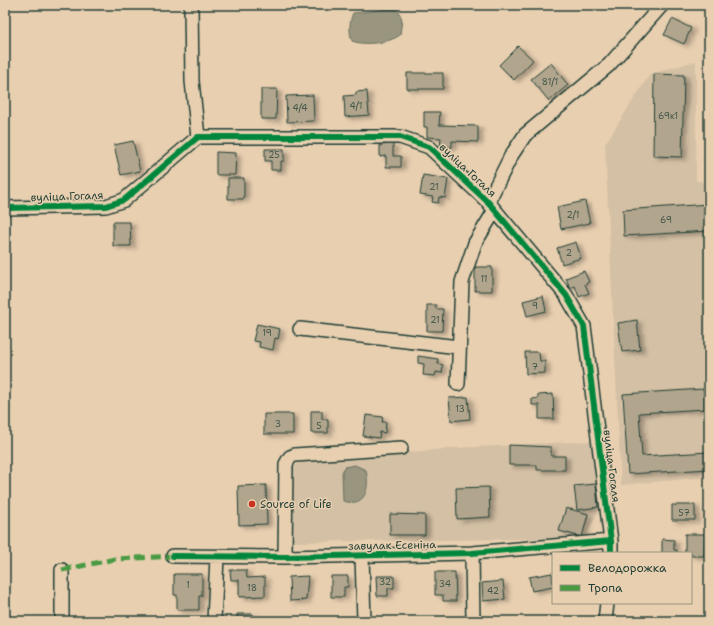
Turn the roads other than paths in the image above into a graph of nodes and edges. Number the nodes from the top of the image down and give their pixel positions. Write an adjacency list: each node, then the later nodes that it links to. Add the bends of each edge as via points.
1 (191, 5): 3 (street, via 192,81)
2 (662, 5): 4 (street, via 609,65 525,135 510,156)
3 (198, 137): 4 (street, вуліца Гогаля, via 400,138 429,147); 5 (street, вуліца Гогаля, via 124,200 106,206)
4 (492, 206): 7 (street, via 475,243 462,282); 10 (street, вуліца Гогаля, via 566,295 584,326)
5 (5, 208)
6 (300, 329): 7 (street)
7 (459, 347): 8 (street)
8 (458, 384)
9 (401, 448): 15 (street, via 295,455 290,458 286,464)
10 (611, 547): 11 (street, завулак Есеніна)
11 (472, 553): 13 (street, завулак Есеніна); 21 (street)
12 (173, 556): 14 (street, завулак Есеніна)
13 (362, 556): 15 (street, завулак Есеніна); 20 (street)
14 (217, 557): 15 (street, завулак Есеніна); 19 (street)
15 (285, 557)
16 (62, 570): 18 (street)
17 (607, 604): 22 (street)
18 (62, 621)
19 (214, 621)
20 (364, 621)
21 (473, 621)
22 (604, 621)

